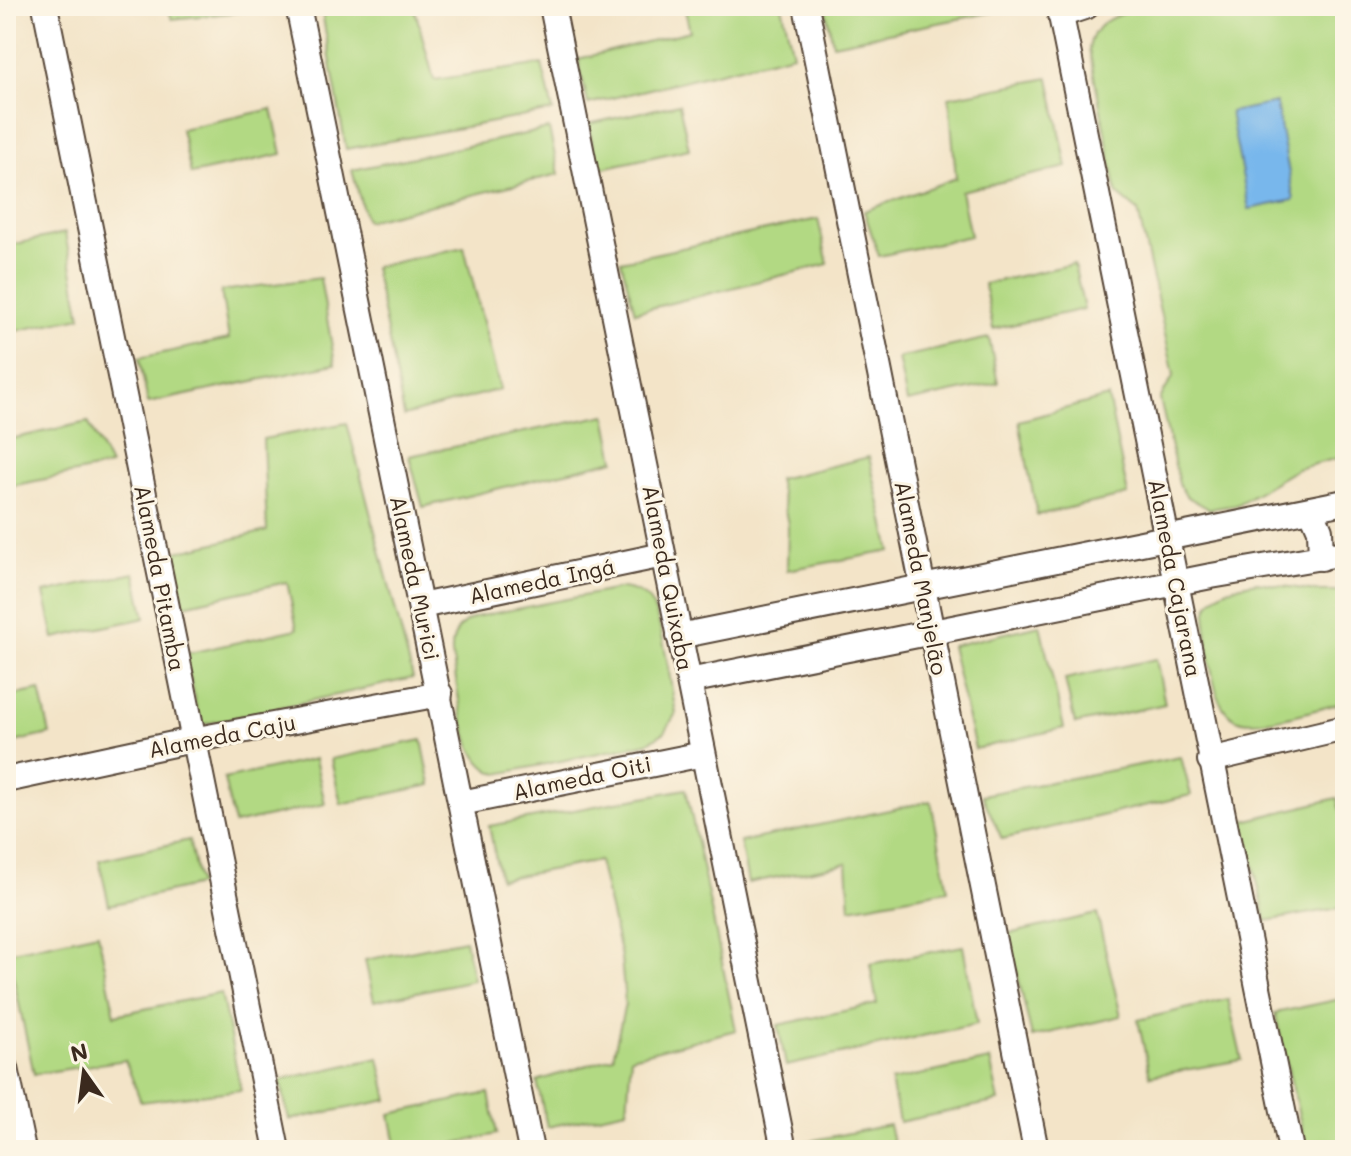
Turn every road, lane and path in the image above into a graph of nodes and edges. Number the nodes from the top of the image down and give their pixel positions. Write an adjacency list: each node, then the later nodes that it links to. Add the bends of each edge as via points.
1 (45, 6): 21 (street, Alameda Pitamba)
2 (298, 6): 15 (street, Alameda Murici)
3 (552, 6): 11 (street, Alameda Quixaba)
4 (806, 6): 14 (street, Alameda Manjelão)
5 (1087, 6): 6 (street)
6 (1060, 11): 9 (street, Alameda Cajarana)
7 (1345, 502): 8 (street)
8 (1311, 509): 9 (street); 12 (street, via 1320,530)
9 (1168, 538): 13 (street, Alameda Cajarana); 14 (street)
10 (1345, 553): 12 (street)
11 (663, 555): 15 (street, Alameda Ingá); 17 (street, Alameda Quixaba)
12 (1321, 558): 13 (street)
13 (1177, 584): 16 (street); 23 (street, Alameda Cajarana)
14 (924, 589): 16 (street, Alameda Manjelão); 17 (street)
15 (421, 606): 19 (street, Alameda Murici)
16 (932, 632): 18 (street); 31 (street, Alameda Manjelão)
17 (679, 636): 18 (street, Alameda Quixaba)
18 (689, 681): 22 (street, Alameda Quixaba)
19 (440, 694): 21 (street, Alameda Caju); 25 (street, Alameda Murici)
20 (1345, 728): 23 (street)
21 (192, 740): 24 (street, Alameda Caju); 28 (street, Alameda Pitamba)
22 (703, 754): 25 (street, Alameda Oiti); 30 (street, Alameda Quixaba)
23 (1210, 760): 32 (street, Alameda Cajarana)
24 (6, 780)
25 (461, 803): 29 (street, Alameda Murici)
26 (6, 1068): 27 (street)
27 (23, 1150)
28 (277, 1150)
29 (531, 1150)
30 (784, 1150)
31 (1036, 1150)
32 (1291, 1150)

